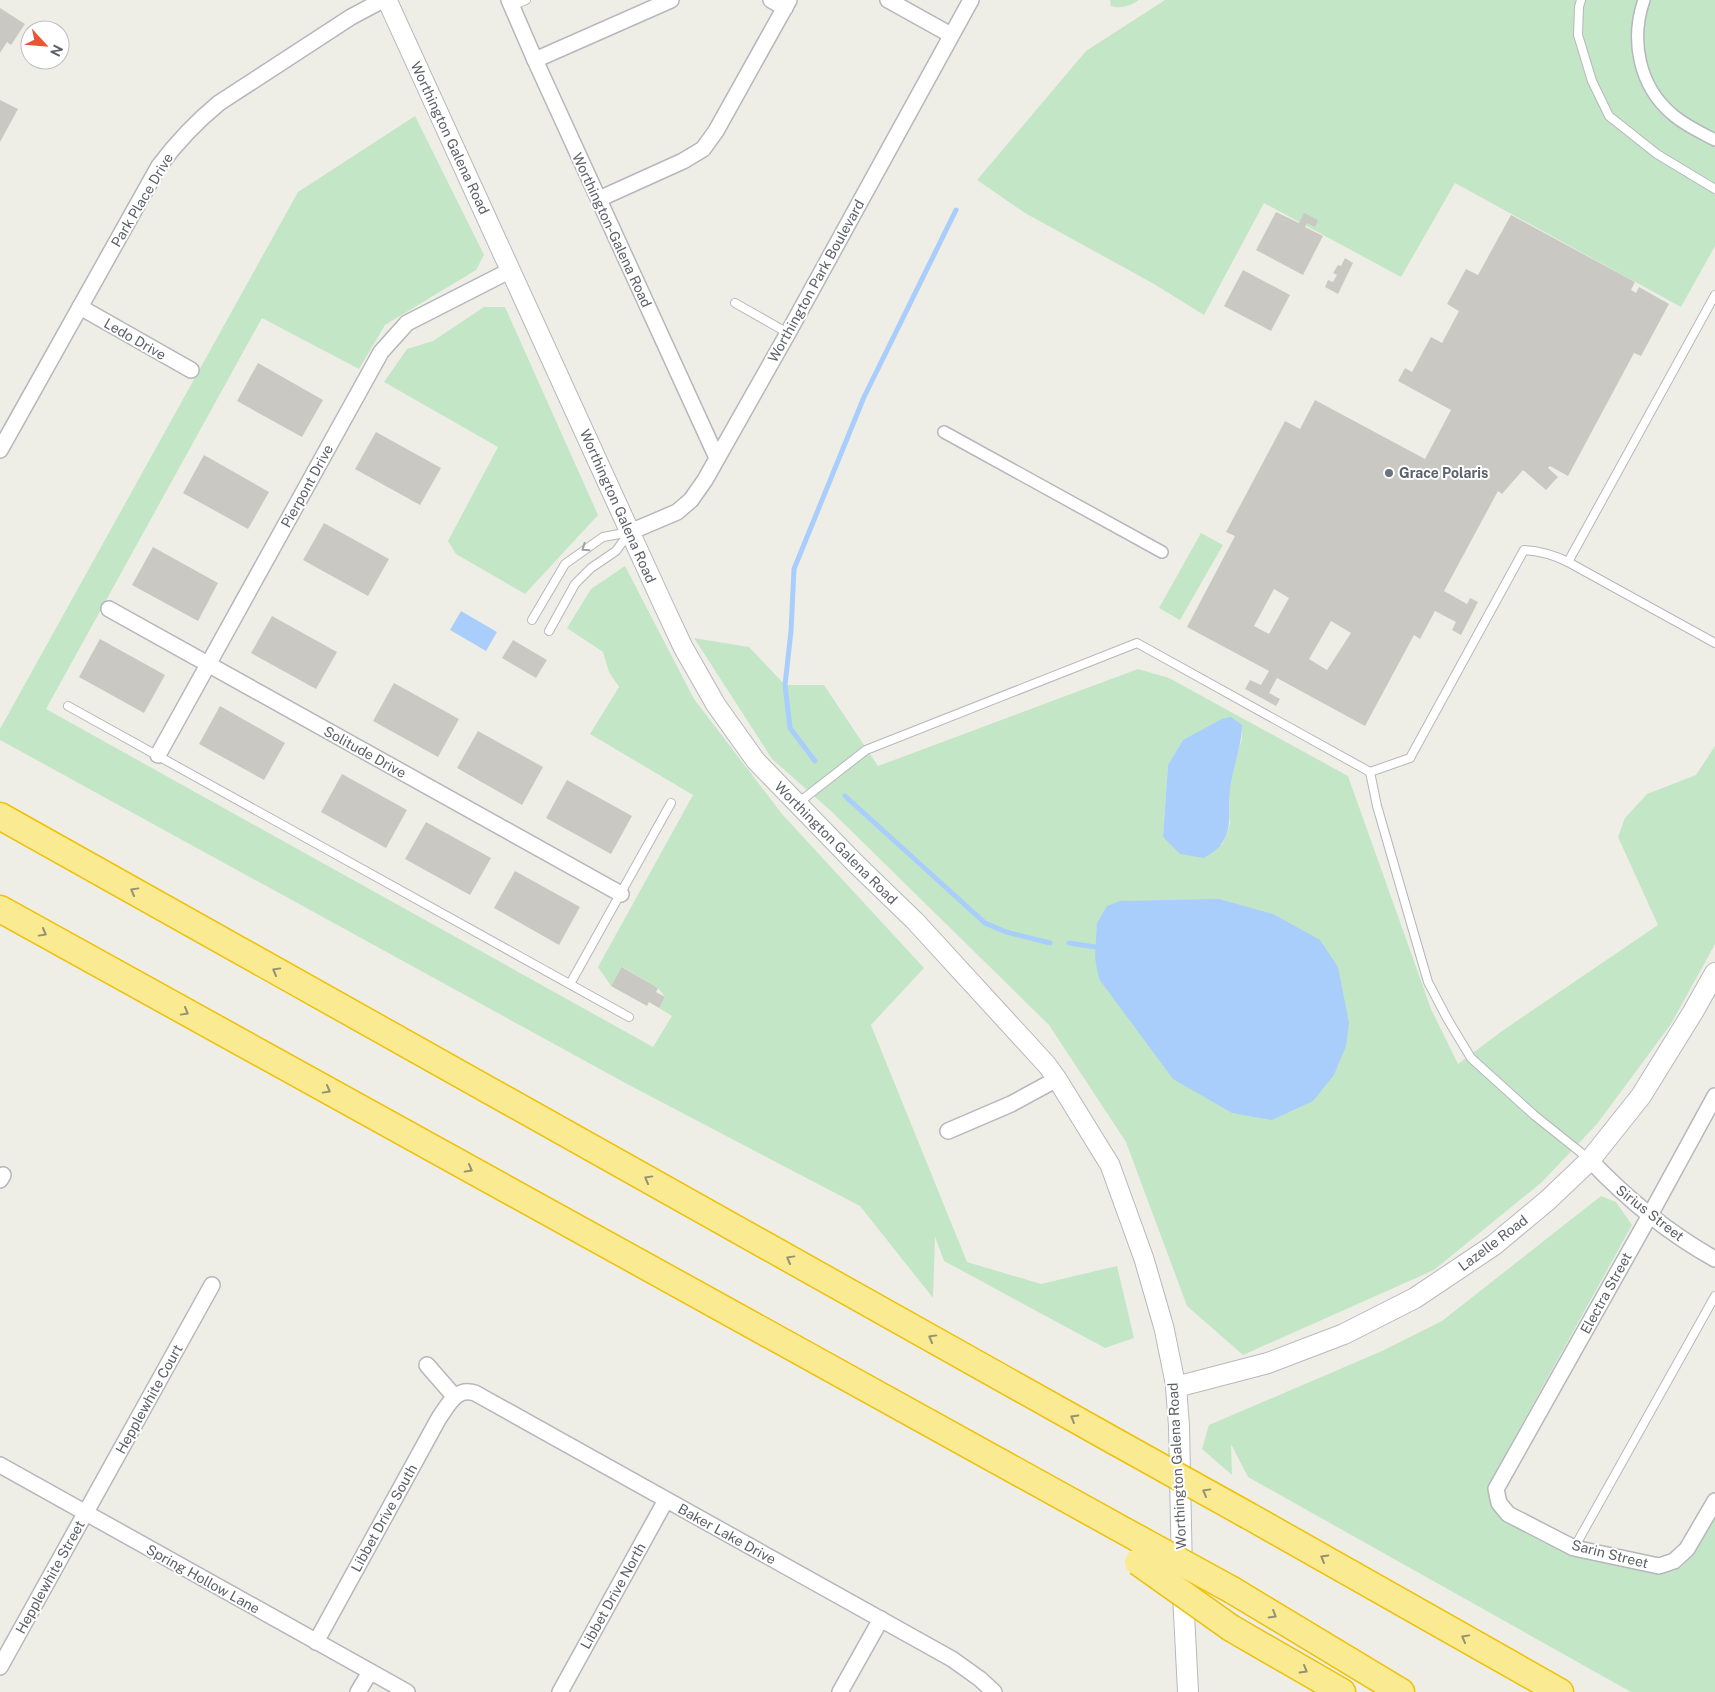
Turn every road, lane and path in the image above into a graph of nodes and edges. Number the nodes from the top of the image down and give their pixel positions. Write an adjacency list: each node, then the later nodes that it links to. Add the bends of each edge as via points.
1 (383, 0): 20 (street, Park Place Drive, via 219,102 178,141 159,166)
2 (387, 0): 17 (street, Worthington Galena Road)
3 (526, 0): 10 (lane)
4 (671, 0): 13 (street)
5 (771, 0): 11 (street)
6 (888, 0): 12 (street)
7 (971, 0): 12 (street, Worthington Park Boulevard)
8 (1581, 0): 15 (lane, via 1578,35 1592,81 1609,116 1657,154)
9 (1644, 0): 14 (street, via 1638,19 1637,42 1641,65 1650,87 1681,122)
10 (510, 3): 13 (street, Worthington-Galena Road)
11 (787, 4): 16 (street, via 703,150)
12 (951, 35): 21 (street, Worthington Park Boulevard)
13 (535, 60): 16 (street, Worthington-Galena Road)
14 (1715, 140)
15 (1715, 189)
16 (599, 200): 25 (street, Worthington-Galena Road)
17 (510, 270): 26 (street, Worthington Galena Road); 33 (street, Pierpont Drive, via 407,323 381,352)
18 (1715, 295): 28 (lane)
19 (735, 303): 21 (lane)
20 (80, 307): 22 (street, Ledo Drive); 24 (street, Park Place Drive)
21 (788, 333): 25 (street, Worthington Park Boulevard)
22 (191, 370)
23 (944, 432): 27 (street)
24 (0, 450)
25 (717, 458): 26 (street, Worthington Park Boulevard, via 691,500 677,512)
26 (630, 532): 30 (lane, one-way to 30, via 603,537 565,564); 31 (lane, via 616,550 575,584); 38 (street, Worthington Galena Road, via 683,647 716,705 756,761)
27 (1162, 552)
28 (1568, 562): 32 (lane); 36 (lane, via 1554,555 1524,550 1410,758)
29 (109, 610): 33 (street, Solitude Drive)
30 (532, 620)
31 (549, 631)
32 (1715, 643)
33 (208, 665): 35 (street, Pierpont Drive); 40 (street, Solitude Drive)
34 (68, 706): 35 (lane)
35 (158, 755): 43 (lane)
36 (1370, 772): 38 (lane, via 1137,643 866,750); 48 (lane, via 1428,982 1448,1020 1471,1058)
37 (671, 803): 40 (lane)
38 (796, 804): 45 (street, Worthington Galena Road, via 915,921)
39 (0, 816): 65 (highway, one-way to 39, bridge)
40 (621, 894): 43 (lane)
41 (0, 909): 62 (highway, one-way to 62, via 990,1455)
42 (1715, 973): 48 (main road, Lazelle Road, via 1641,1096)
43 (570, 984): 44 (lane)
44 (629, 1017)
45 (1057, 1079): 47 (street, via 1011,1104); 54 (street, Worthington Galena Road, via 1110,1165 1147,1268)
46 (1715, 1096): 49 (street, Electra Street)
47 (948, 1131)
48 (1590, 1160): 49 (street, Sirius Street); 54 (main road, Lazelle Road, via 1494,1245 1415,1298 1344,1334 1268,1363)
49 (1650, 1215): 50 (street, Sirius Street); 57 (street, Electra Street)
50 (1715, 1259)
51 (212, 1285): 60 (street, Hepplewhite Court)
52 (1715, 1296): 61 (lane)
53 (427, 1365): 55 (street)
54 (1176, 1388): 73 (main road, Worthington Galena Road)
55 (454, 1396): 58 (street, Baker Lake Drive, via 460,1392 475,1393); 64 (street, Libbet Drive South)
56 (0, 1465): 60 (street, Spring Hollow Lane)
57 (1496, 1489): 61 (street, Sarin Street, via 1499,1503 1508,1514)
58 (666, 1500): 63 (street, Baker Lake Drive); 70 (street, Libbet Drive North)
59 (1715, 1501): 61 (street, Sarin Street, via 1687,1549 1674,1561 1659,1566)
60 (86, 1514): 64 (street, Spring Hollow Lane); 66 (street, Hepplewhite Street)
61 (1574, 1548)
62 (1138, 1550): 74 (highway, one-way to 74, bridge, via 1231,1628); 75 (highway, one-way to 75, bridge, via 1232,1590)
63 (881, 1619): 71 (street); 72 (street, Baker Lake Drive, via 952,1659)
64 (316, 1642): 67 (street, Spring Hollow Lane)
65 (1508, 1662): 76 (highway); 77 (highway)
66 (0, 1667)
67 (370, 1672): 68 (street); 69 (street, Spring Hollow Lane)
68 (358, 1692)
69 (407, 1692)
70 (560, 1692)
71 (840, 1692)
72 (994, 1692)
73 (1188, 1692)
74 (1342, 1692)
75 (1401, 1692)
76 (1560, 1692)
77 (1566, 1692)

